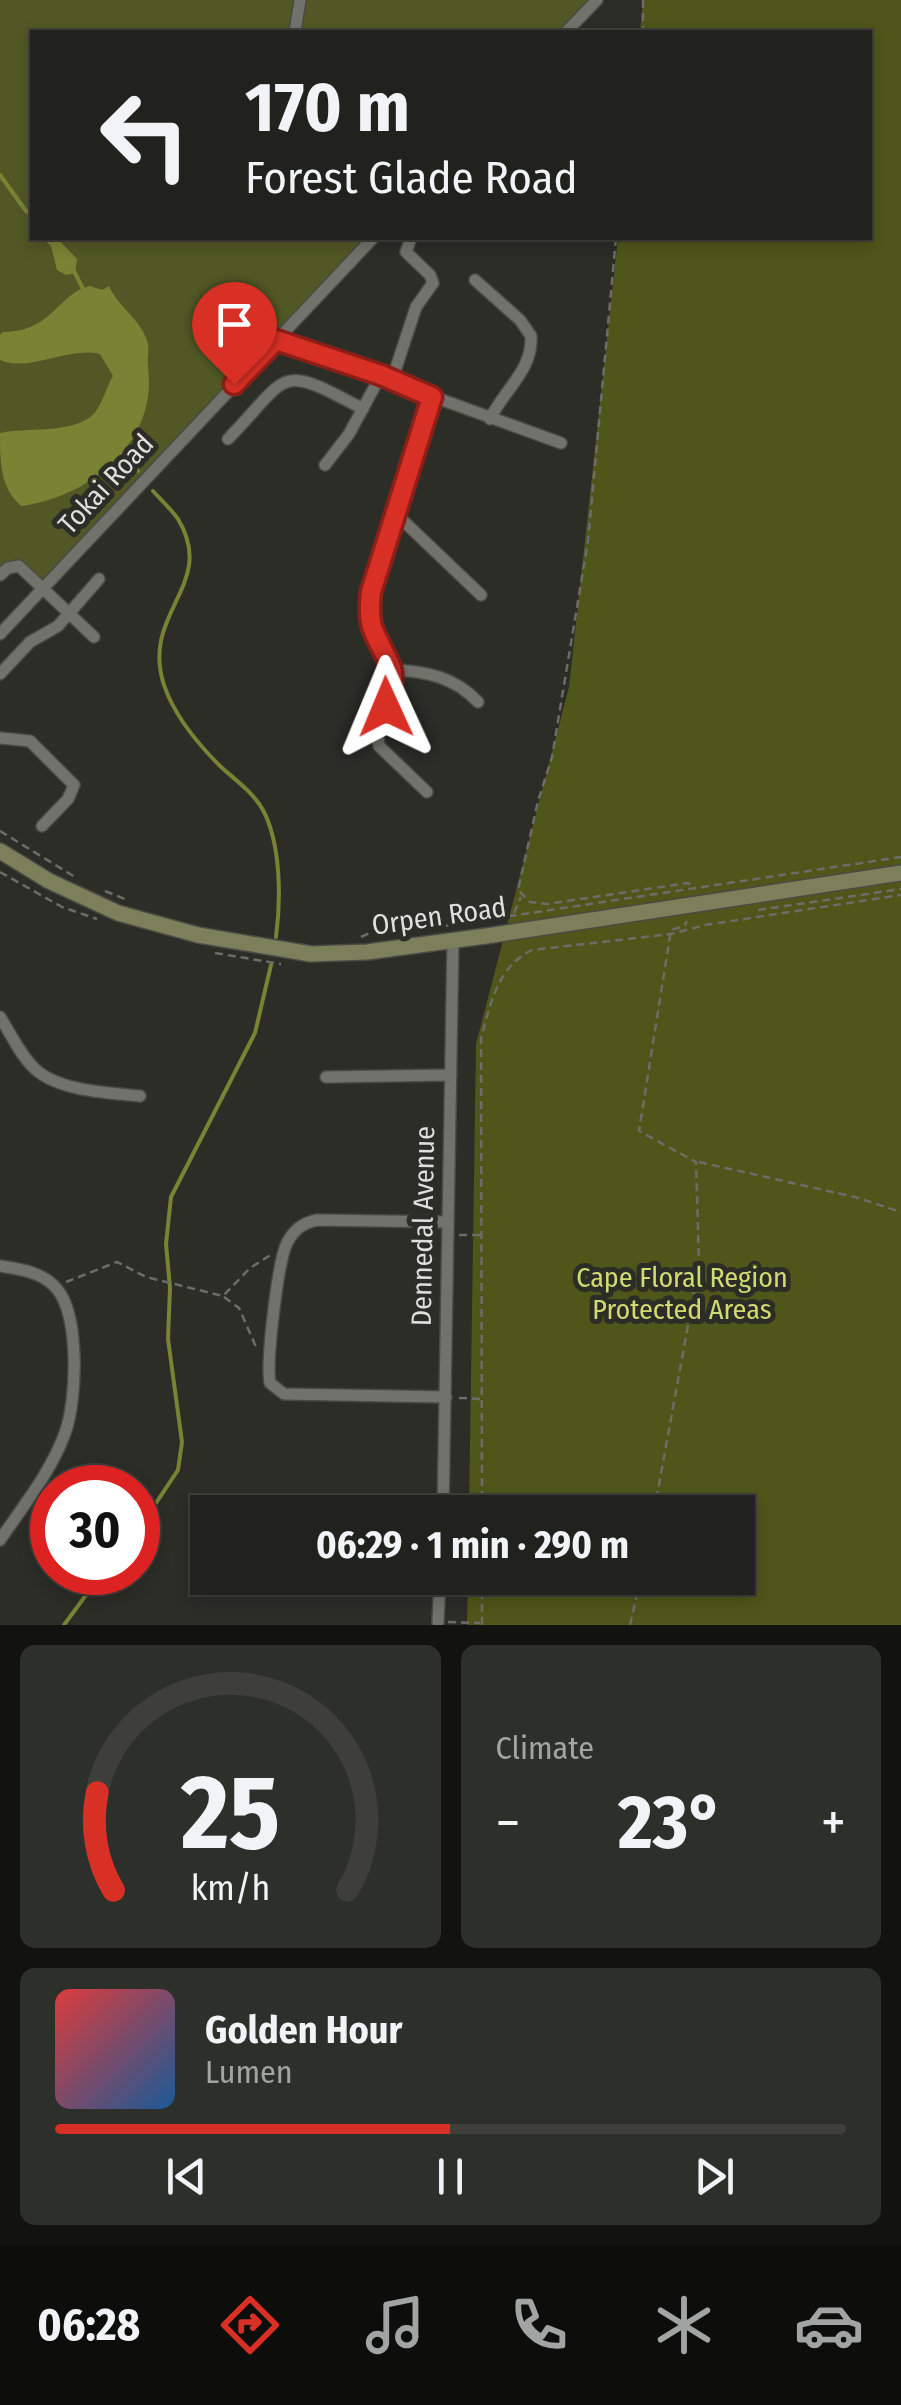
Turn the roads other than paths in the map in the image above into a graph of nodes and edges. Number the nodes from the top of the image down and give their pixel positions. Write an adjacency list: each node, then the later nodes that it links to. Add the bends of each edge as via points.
1 (300, 0): 3 (street)
2 (597, 0): 4 (street)
3 (295, 30)
4 (568, 30)
5 (371, 240): 8 (street, Tokai Road)
6 (410, 240): 9 (street, via 406,252 433,283)
7 (475, 280): 12 (street, via 531,336 528,364)
8 (276, 340): 9 (street); 19 (street, Tokai Road)
9 (387, 378): 10 (street); 11 (street)
10 (432, 397): 12 (street); 16 (street)
11 (363, 409): 13 (street, via 312,382 292,380 275,387); 15 (street)
12 (490, 418): 14 (street)
13 (228, 439)
14 (561, 443)
15 (325, 465)
16 (396, 514): 20 (street); 24 (street, via 370,608 375,640)
17 (0, 574): 19 (street, via 15,565)
18 (99, 579): 21 (street)
19 (44, 587): 21 (street); 22 (street, Tokai Road)
20 (481, 595)
21 (68, 612): 23 (street); 25 (street)
22 (0, 634)
23 (94, 637)
24 (392, 670): 26 (street, via 452,681); 28 (street, via 379,746)
25 (0, 674)
26 (478, 702)
27 (0, 738): 29 (street, via 30,741 72,782 72,793)
28 (427, 792)
29 (42, 826)
30 (0, 851): 32 (main road, Orpen Road, via 102,907 198,935 311,954)
31 (901, 873): 32 (main road, Orpen Road)
32 (452, 940): 34 (street, Dennedal Avenue)
33 (0, 1017): 36 (street, via 41,1074)
34 (451, 1076): 35 (street); 37 (street, Dennedal Avenue)
35 (326, 1077)
36 (140, 1096)
37 (448, 1228): 39 (street, Dennedal Avenue); 39 (street, via 317,1220 298,1227 286,1245 267,1363 270,1383 295,1396)
38 (0, 1266): 41 (street, via 32,1272 55,1286 66,1304 73,1352 69,1422)
39 (446, 1397): 40 (street, Dennedal Avenue)
40 (443, 1495)
41 (0, 1540)
42 (439, 1595): 43 (street)
43 (438, 1622)

